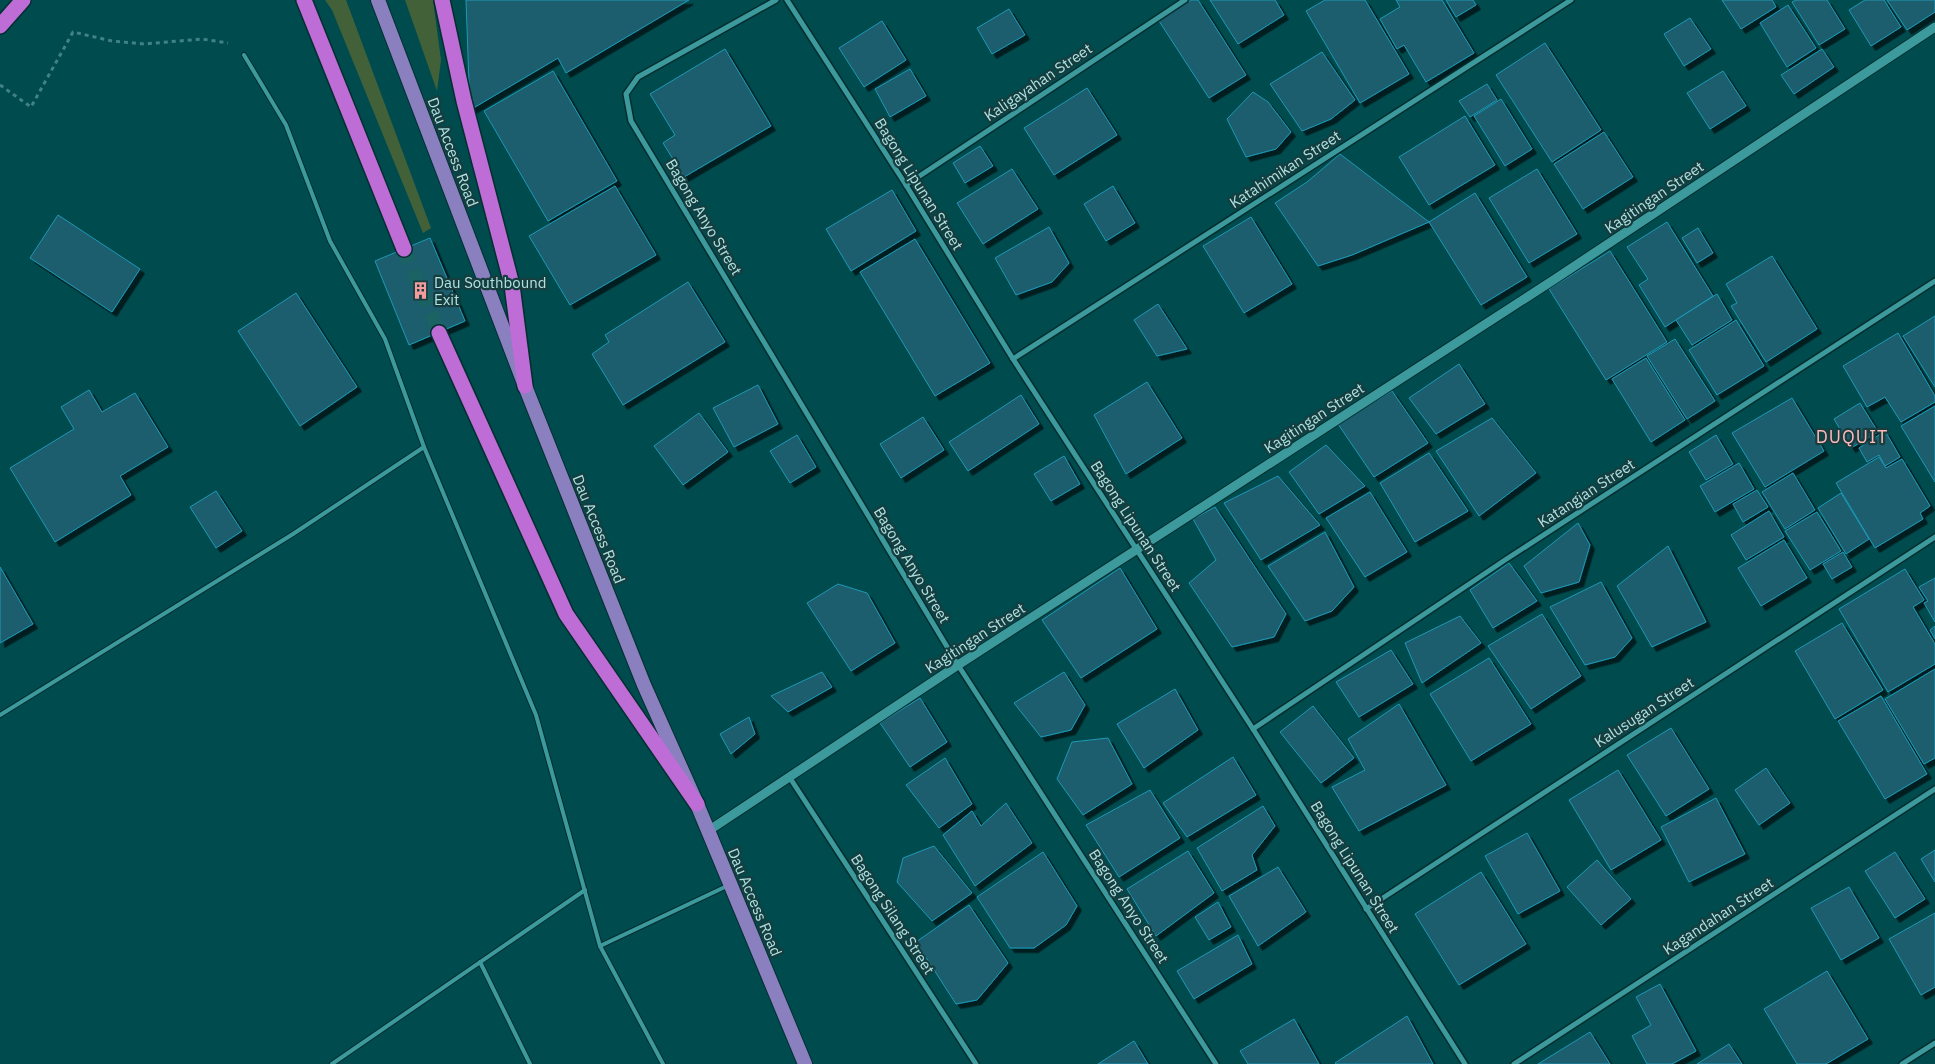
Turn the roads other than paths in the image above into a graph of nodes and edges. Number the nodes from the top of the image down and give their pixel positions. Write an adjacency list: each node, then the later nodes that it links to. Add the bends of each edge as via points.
1 (23, 0): 9 (highway)
2 (304, 0): 13 (highway)
3 (378, 0): 17 (main road, Dau Access Road)
4 (442, 0): 17 (highway, via 464,101 512,285)
5 (776, 0): 21 (street, Bagong Anyo Street, via 638,77 626,94 631,121)
6 (787, 0): 12 (street, Bagong Lipunan Street)
7 (1185, 0): 12 (street, Kaligayahan Street)
8 (1571, 0): 16 (street, Katahimikan Street)
9 (0, 26)
10 (1935, 27): 20 (street, Kagitingan Street, via 1555,279)
11 (244, 55): 18 (lane, via 286,125 330,240 385,339)
12 (906, 185): 16 (street, Bagong Lipunan Street)
13 (404, 249)
14 (1935, 281): 23 (street, Katangian Street, via 1505,560)
15 (439, 333): 26 (highway, via 566,614)
16 (1013, 359): 20 (street, Bagong Lipunan Street)
17 (524, 386): 26 (main road, Dau Access Road, via 644,685)
18 (424, 447): 22 (lane, via 293,534); 29 (lane, via 536,715)
19 (1935, 536): 30 (street, Kalusugan Street)
20 (1136, 549): 21 (street, Kagitingan Street); 23 (street, Bagong Lipunan Street)
21 (958, 665): 24 (street, Kagitingan Street); 39 (street, Bagong Anyo Street)
22 (0, 715)
23 (1253, 729): 30 (street, Bagong Lipunan Street)
24 (790, 778): 27 (street, Kagitingan Street); 38 (street, Bagong Silang Street)
25 (1935, 789): 41 (street, Kagandahan Street)
26 (697, 804): 27 (main road, Dau Access Road)
27 (708, 831): 28 (main road, Dau Access Road)
28 (730, 884): 31 (lane); 37 (main road, Dau Access Road)
29 (585, 890): 31 (lane); 32 (lane)
30 (1366, 909): 40 (street, Bagong Lipunan Street)
31 (600, 946): 36 (lane)
32 (480, 962): 34 (lane); 35 (lane)
33 (1935, 1043): 42 (street)
34 (332, 1064)
35 (530, 1064)
36 (663, 1064)
37 (805, 1064)
38 (976, 1064)
39 (1216, 1064)
40 (1465, 1064)
41 (1514, 1064)
42 (1902, 1064)

